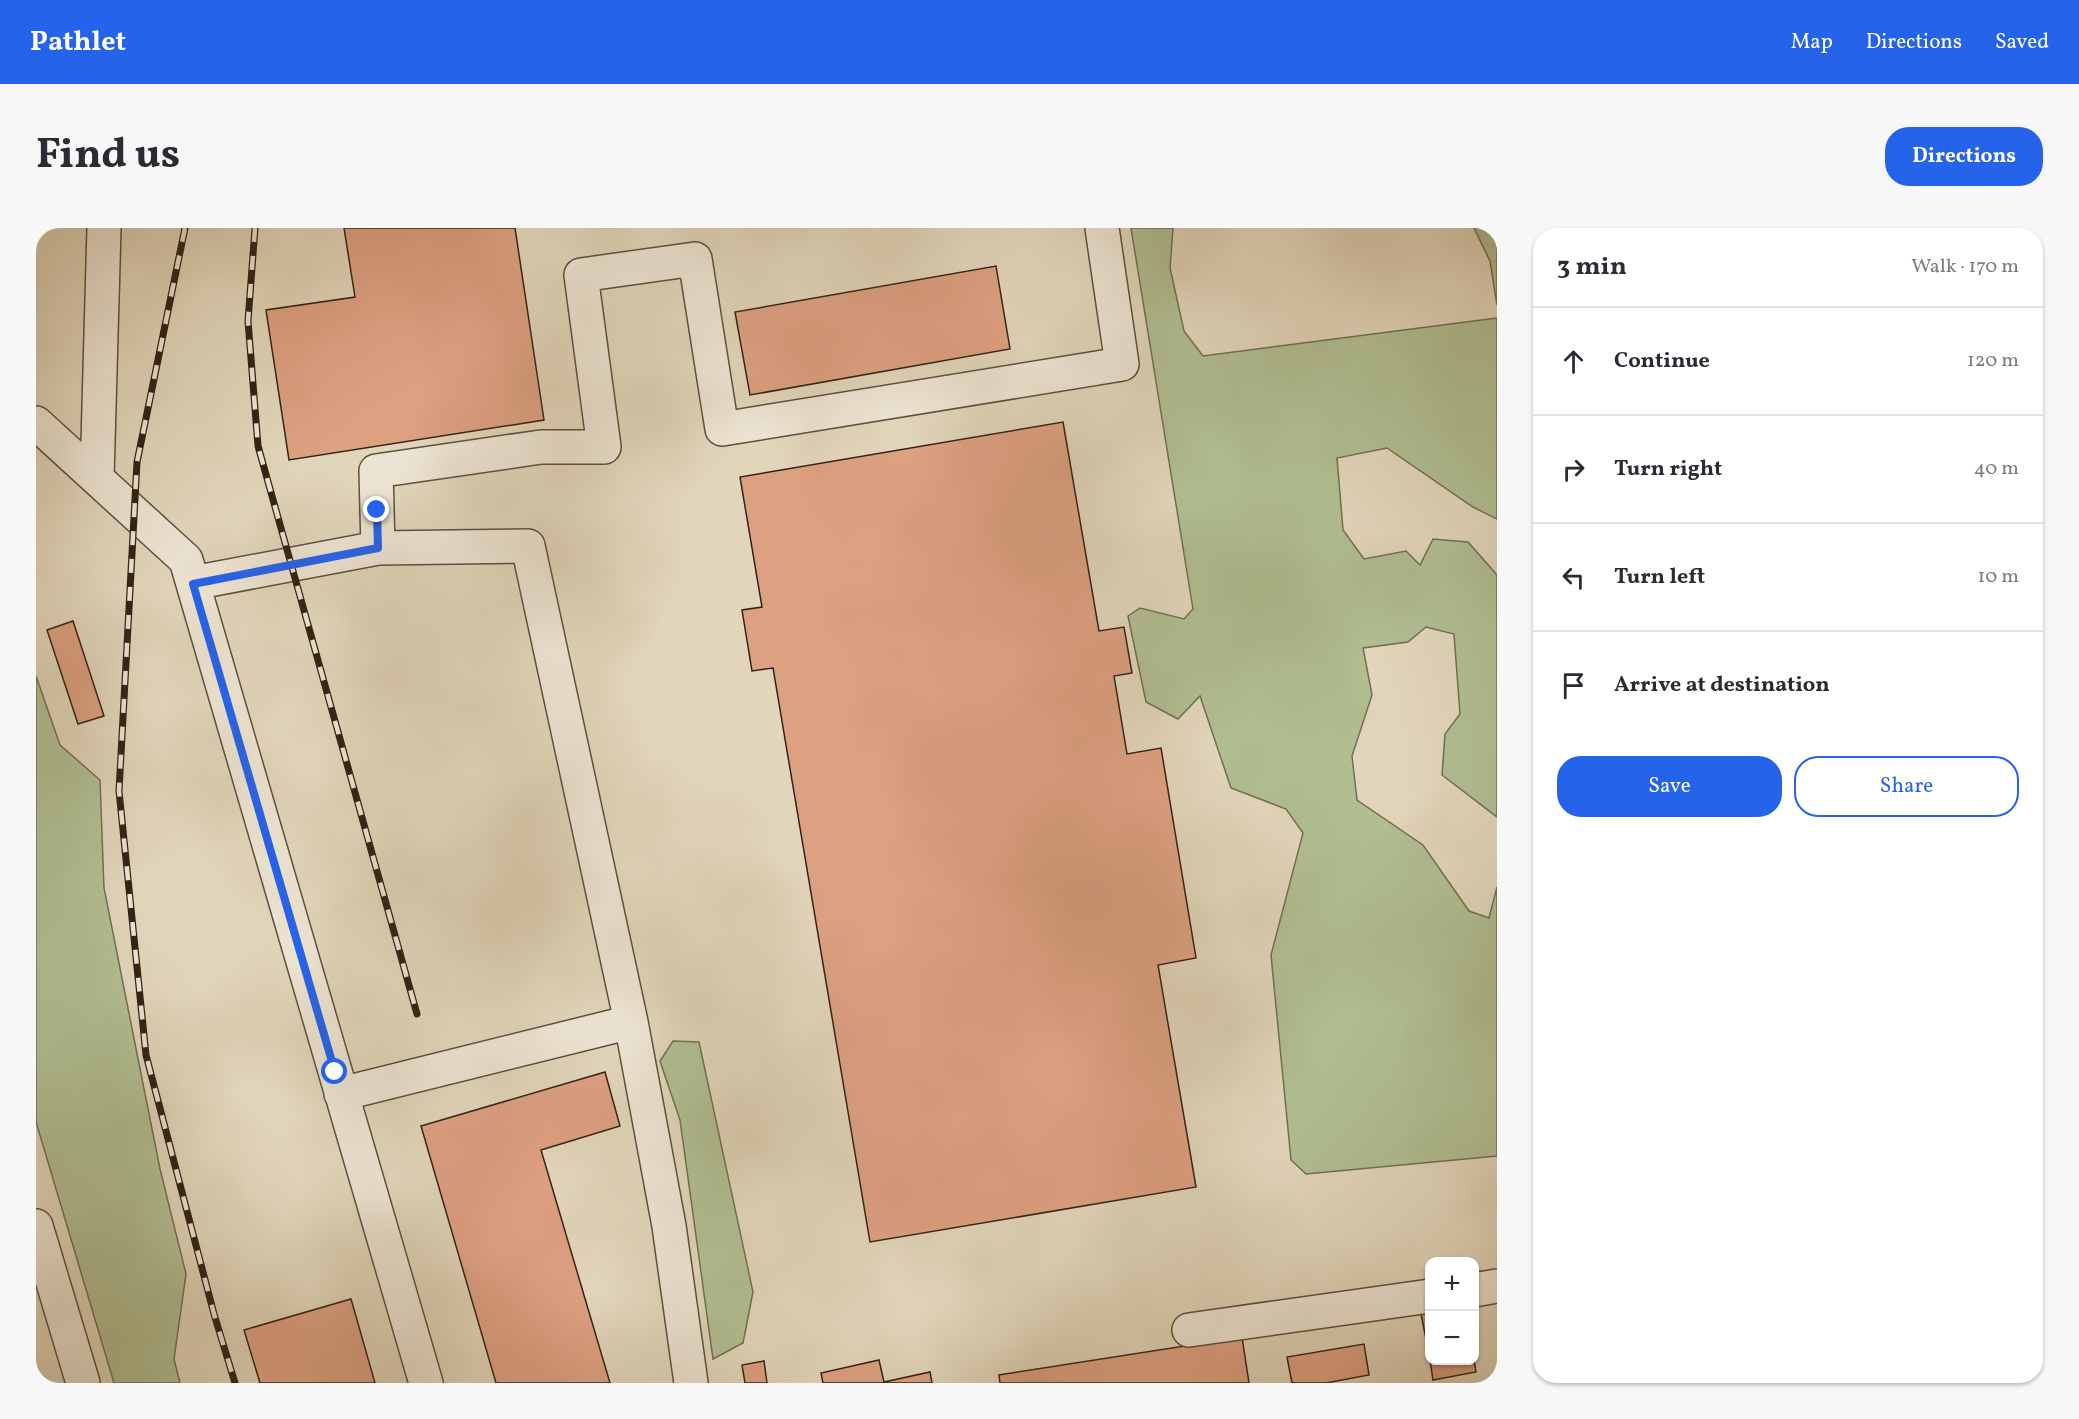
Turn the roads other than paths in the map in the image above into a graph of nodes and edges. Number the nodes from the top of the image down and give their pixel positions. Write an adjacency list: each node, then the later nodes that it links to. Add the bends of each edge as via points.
1 (104, 228): 4 (street)
2 (1102, 228): 5 (street, via 1122,364 722,429 695,259 581,275 604,447 541,447 376,471)
3 (36, 423): 4 (street)
4 (97, 478): 6 (street, via 186,560)
5 (378, 548): 6 (street); 7 (street, via 528,546)
6 (193, 584): 8 (street)
7 (631, 1022): 8 (street); 16 (street, via 669,1226)
8 (341, 1094): 15 (street)
9 (36, 1226): 14 (street)
10 (1497, 1287): 11 (street)
11 (1479, 1289)
12 (1425, 1297): 13 (street)
13 (1190, 1330)
14 (83, 1383)
15 (426, 1383)
16 (692, 1383)

